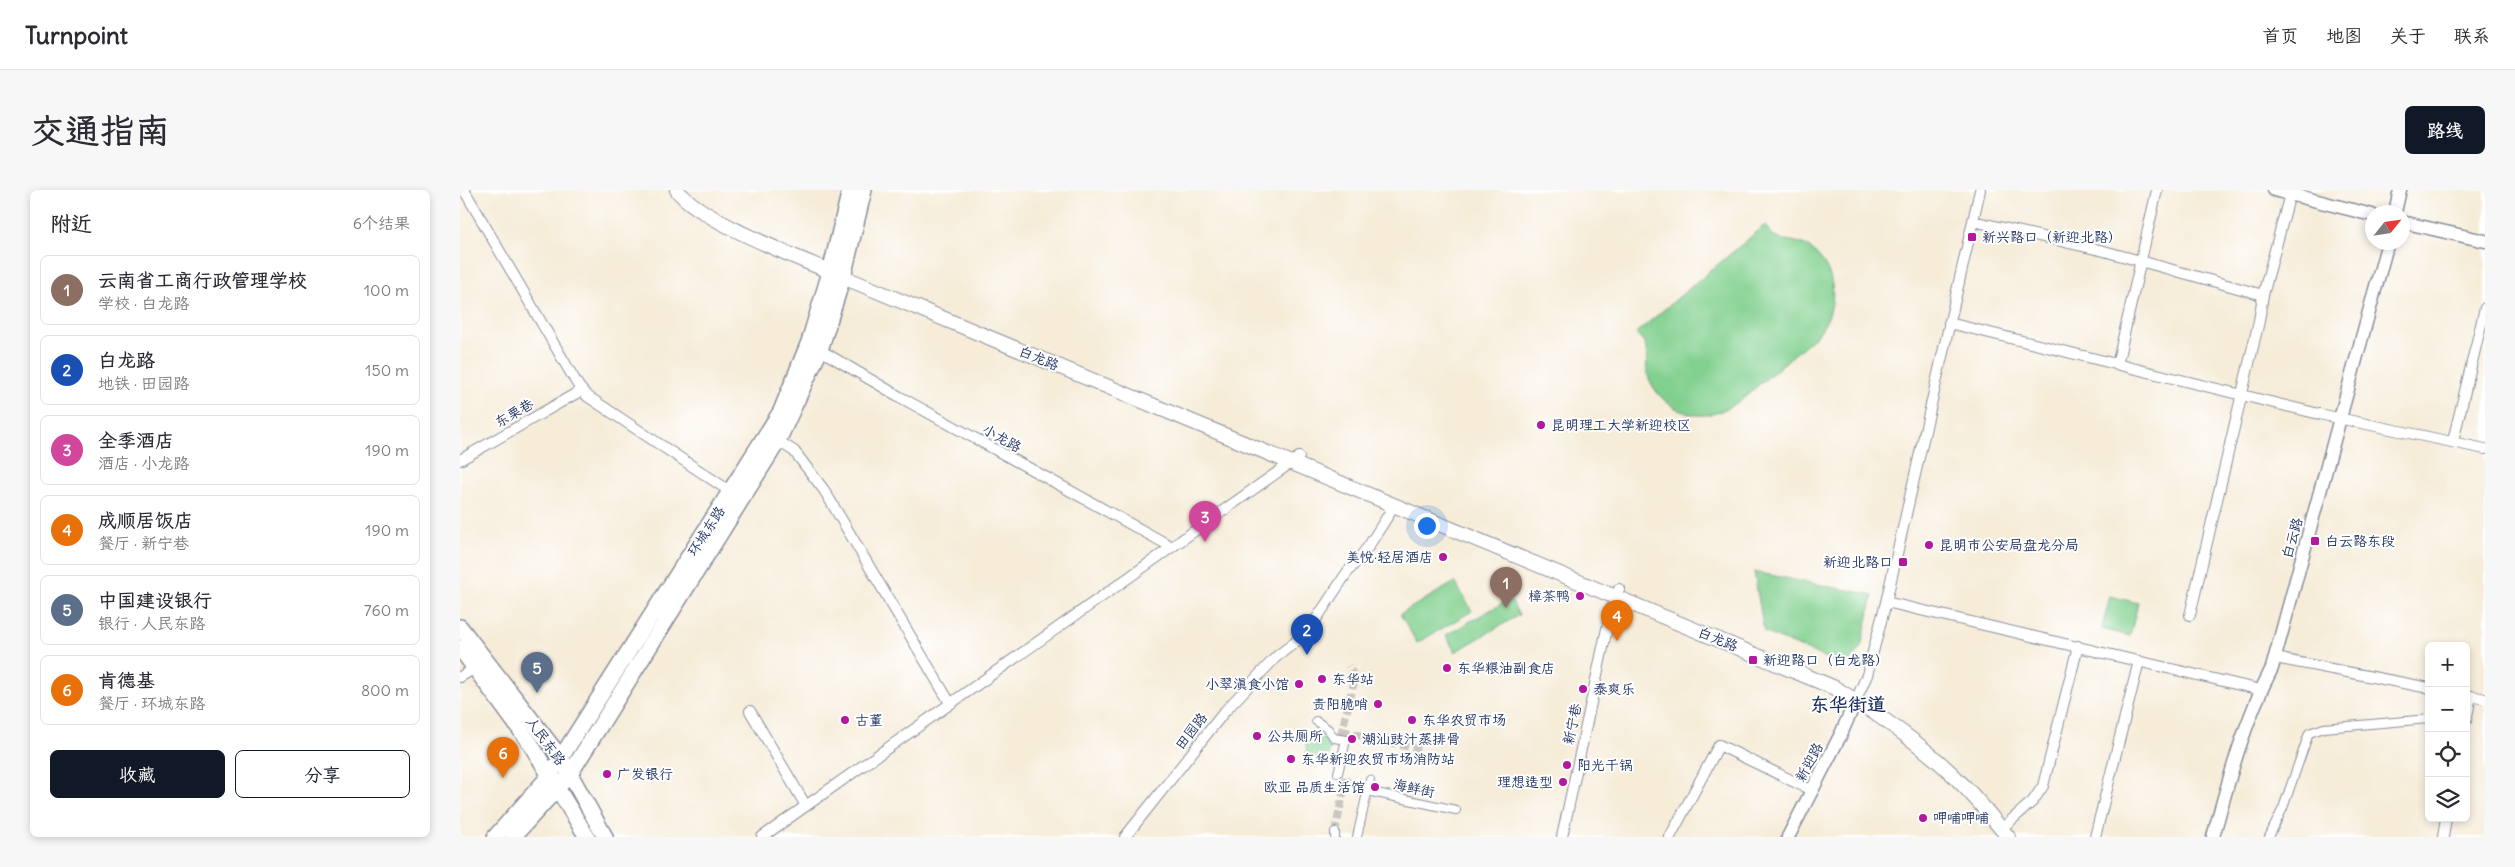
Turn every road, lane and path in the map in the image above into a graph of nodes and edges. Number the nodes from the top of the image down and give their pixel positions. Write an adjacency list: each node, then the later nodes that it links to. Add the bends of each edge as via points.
1 (464, 190): 24 (street)
2 (677, 190): 18 (main road, 白龙路, via 692,205 721,222)
3 (689, 190): 18 (main road, 白龙路, via 726,214)
4 (850, 190): 18 (main road, 环城东路)
5 (864, 190): 18 (main road, 环城东路)
6 (1980, 190): 13 (street)
7 (2157, 190): 17 (street)
8 (2274, 190): 10 (street)
9 (2400, 190): 11 (street)
10 (2290, 194): 12 (street); 19 (street)
11 (2397, 205)
12 (2365, 213)
13 (1973, 220): 17 (street); 21 (street)
14 (2410, 224): 15 (street)
15 (2485, 242)
16 (2386, 250): 26 (street, 白云路)
17 (2140, 262): 19 (street); 23 (street)
18 (837, 270): 22 (main road, 环城东路); 30 (main road, 白龙路); 32 (main road, 环城东路, via 793,384 766,437)
19 (2263, 295): 25 (street)
20 (2485, 308): 27 (street)
21 (1949, 324): 23 (street); 36 (street)
22 (820, 350): 28 (main road, 环城东路); 34 (street, 小龙路)
23 (2117, 365): 25 (street)
24 (582, 390): 31 (street, 东栗巷); 32 (street)
25 (2241, 394): 26 (street); 37 (street)
26 (2342, 417): 27 (street); 41 (street, 白云路)
27 (2453, 441): 29 (street)
28 (778, 442): 50 (street, via 794,451 824,490); 56 (main road, 环城东路)
29 (2485, 448)
30 (1295, 459): 33 (main road, 白龙路); 34 (street); 35 (main road, 白龙路)
31 (460, 460)
32 (731, 492): 54 (main road, 环城东路)
33 (1392, 505): 35 (main road, 白龙路); 71 (street, 田园路, via 1368,547 1346,574 1307,634 1276,657 1224,711)
34 (1172, 547): 50 (street)
35 (1618, 593): 48 (main road, 白龙路); 73 (street, 新宁巷, via 1611,610)
36 (1886, 602): 39 (street); 48 (street)
37 (2190, 615)
38 (460, 627): 54 (main road, 人民东路)
39 (2078, 646): 42 (street); 65 (street, via 2043,786 2033,802)
40 (460, 648): 43 (main road, 人民东路)
41 (2275, 658): 45 (street); 46 (street, 白云路)
42 (2139, 661): 46 (street); 78 (street)
43 (475, 668): 44 (street); 57 (main road, 人民东路)
44 (460, 677)
45 (2425, 687)
46 (2261, 690): 79 (street, 白云路, via 2235,758)
47 (2470, 696): 49 (street)
48 (1858, 697): 60 (street, 新迎路); 65 (main road, 白龙路, via 1947,758); 76 (main road, 白龙路, via 1962,784)
49 (2485, 699)
50 (950, 703): 62 (street)
51 (750, 711): 62 (street)
52 (2425, 719): 80 (street, via 2324,728 2310,733 2284,808)
53 (1316, 721): 55 (street, via 1334,738 1346,740)
54 (561, 758): 56 (main road, 人民东路); 57 (main road, 环城东路)
55 (1338, 773)
56 (570, 774): 59 (main road, 环城东路); 69 (main road, 人民东路)
57 (550, 775): 59 (main road, 人民东路); 66 (main road, 环城东路)
58 (1370, 780): 61 (street)
59 (558, 788): 67 (main road, 环城东路); 68 (main road, 人民东路)
60 (1811, 790): 74 (street, via 1719,745); 75 (street, 新迎路)
61 (1368, 792): 63 (street, 海鲜街); 72 (street)
62 (806, 806): 70 (street)
63 (1456, 810)
64 (2445, 822): 81 (street)
65 (2008, 823): 77 (main road, 白龙路)
66 (495, 837)
67 (513, 837)
68 (587, 837)
69 (605, 837)
70 (762, 837)
71 (1125, 837)
72 (1358, 837)
73 (1562, 837)
74 (1670, 837)
75 (1788, 837)
76 (2008, 837)
77 (2020, 837)
78 (2095, 837)
79 (2213, 837)
80 (2269, 837)
81 (2442, 837)

